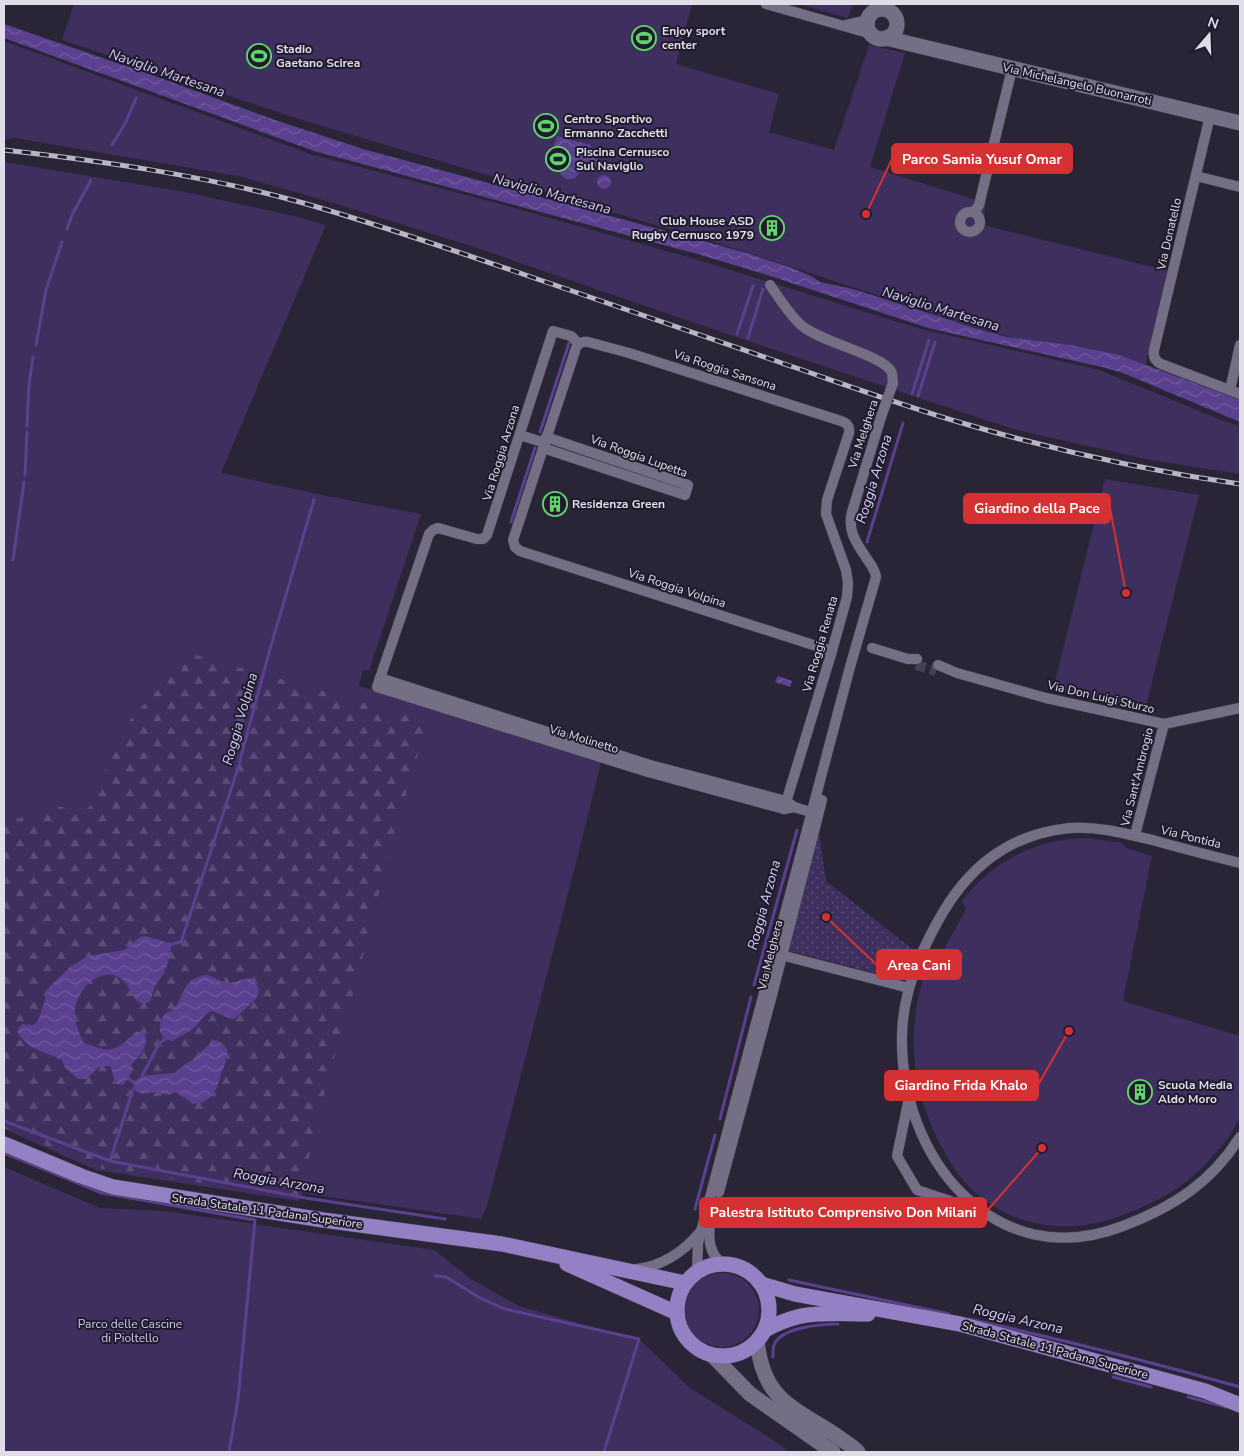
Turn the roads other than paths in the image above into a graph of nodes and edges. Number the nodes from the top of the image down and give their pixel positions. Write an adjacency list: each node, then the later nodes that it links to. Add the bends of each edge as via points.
1 (766, 4): 3 (street, Via Michelangelo Buonarroti)
2 (889, 8): 4 (street, via 897,21); 4 (street, via 873,12)
3 (846, 26): 4 (street, Via Michelangelo Buonarroti); 4 (street, Via Michelangelo Buonarroti)
4 (880, 30): 5 (street, Via Michelangelo Buonarroti, via 914,45)
5 (1012, 69): 6 (street, Via Michelangelo Buonarroti); 10 (street, via 979,206)
6 (1210, 116): 7 (street, Via Michelangelo Buonarroti); 8 (street, Via Donatello)
7 (1240, 122)
8 (1196, 176): 9 (street); 15 (street, Via Donatello, via 1154,350 1155,358 1161,364)
9 (1240, 187)
10 (974, 212)
11 (770, 285): 28 (street, Via Melghera, bridge, via 801,326 818,337 885,365 891,371 893,383 850,521 855,540 876,577 856,647 853,680)
12 (553, 331): 13 (street, Via Roggia Sansona); 18 (street, Via Roggia Arzona)
13 (584, 343): 17 (street, Via Roggia Sansona, via 628,353 843,422); 19 (street, via 576,348)
14 (1240, 345): 15 (street)
15 (1230, 390): 16 (street)
16 (1240, 394)
17 (850, 430): 22 (street, Via Roggia Renata, via 826,508 826,518 848,583)
18 (520, 434): 19 (street); 20 (street, Via Roggia Arzona, via 488,536 477,539)
19 (545, 443): 19 (street, Via Roggia Lupetta, via 685,495 688,485); 22 (street, Via Roggia Volpina, via 513,540 520,551)
20 (440, 529): 27 (street, Via Molinetto, via 429,534 378,683 648,772)
21 (872, 648): 23 (street)
22 (832, 651): 27 (street, Via Roggia Renata)
23 (914, 661)
24 (937, 668): 26 (street, Via Don Luigi Sturzo, via 1046,698)
25 (1240, 708): 26 (street, Via Don Luigi Sturzo)
26 (1164, 724): 29 (street, Via Sant'Ambrogio)
27 (788, 805): 28 (street, Via Molinetto)
28 (815, 813): 31 (street, Via Melghera)
29 (1135, 835): 30 (street, Via Pontida); 32 (street, Via Pontida, via 1095,828 1054,830 1021,841 990,858 964,882 947,905 922,952)
30 (1240, 863)
31 (779, 954): 32 (street); 37 (street, Via Melghera); 39 (street, Via Melghera, via 736,1132 709,1227 715,1257)
32 (909, 988): 33 (street, Via Pontida, via 902,1042)
33 (909, 1098): 36 (street, via 921,1131 941,1169 959,1192); 36 (street, via 897,1156 917,1190)
34 (1240, 1137): 36 (street, via 1213,1172 1184,1196 1152,1215 1108,1232 1050,1237 1014,1228)
35 (4, 1144): 38 (main road, Strada Statale 11 Padana Superiore, via 113,1187)
36 (982, 1211)
37 (703, 1225): 40 (street, Via Melghera, via 695,1238 663,1262 648,1268); 41 (street, Via Melghera, via 698,1243)
38 (538, 1251): 40 (main road, Strada Statale 11 Padana Superiore); 44 (main road, Strada Statale 11 Padana Superiore)
39 (724, 1264): 41 (main road); 43 (main road, Strada Statale 11 Padana Superiore, via 747,1271)
40 (624, 1270): 42 (main road, Strada Statale 11 Padana Superiore)
41 (697, 1272): 42 (main road)
42 (686, 1283): 44 (main road)
43 (761, 1284): 45 (main road, Strada Statale 11 Padana Superiore, via 795,1294); 46 (main road, via 769,1306)
44 (677, 1313): 47 (main road, via 688,1340)
45 (904, 1314): 46 (main road, Strada Statale 11 Padana Superiore, via 800,1316 777,1324); 48 (main road, Strada Statale 11 Padana Superiore, via 960,1324)
46 (761, 1335): 47 (main road, Strada Statale 11 Padana Superiore, via 748,1349 734,1355); 52 (street, via 761,1365 778,1396)
47 (712, 1355): 51 (street, via 750,1394)
48 (1205, 1392): 49 (main road); 50 (main road)
49 (1240, 1397)
50 (1240, 1405)
51 (833, 1452)
52 (858, 1452)

